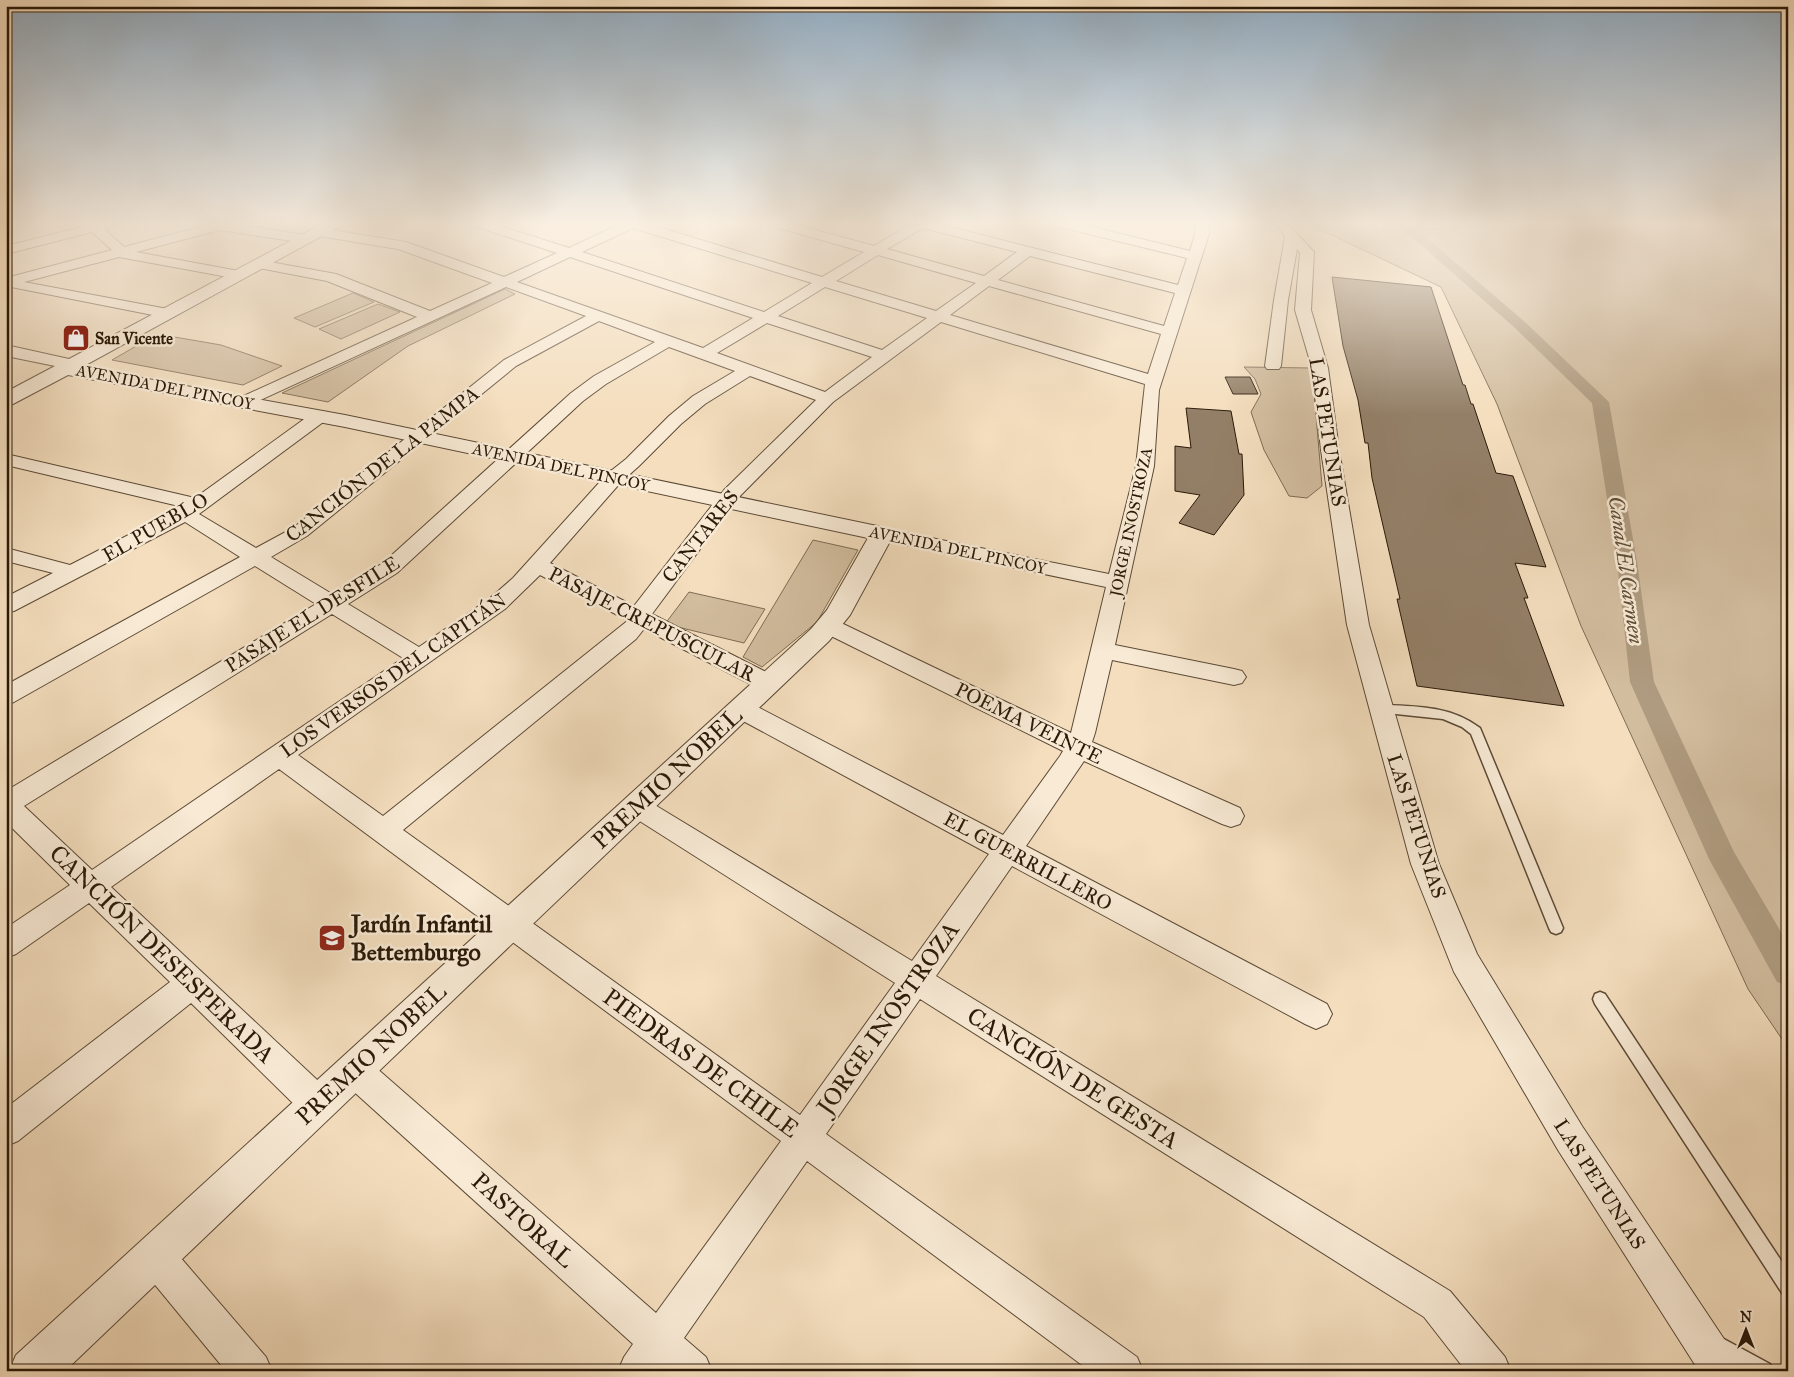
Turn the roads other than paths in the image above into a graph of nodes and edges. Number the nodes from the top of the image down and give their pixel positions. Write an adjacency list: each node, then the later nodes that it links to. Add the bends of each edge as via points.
1 (28, 286): 16 (street)
2 (217, 286): 16 (street)
3 (354, 286): 19 (street)
4 (495, 286): 19 (street)
5 (516, 286): 17 (street)
6 (672, 286): 20 (street)
7 (817, 286): 20 (street)
8 (838, 286): 18 (street)
9 (980, 286): 18 (street, CANTARES)
10 (1006, 286): 21 (street)
11 (1166, 286): 15 (street)
12 (1185, 286): 15 (street, JORGE INOSTROZA)
13 (1282, 286): 26 (street)
14 (1305, 286): 55 (street, LAS PETUNIAS, via 1303,310 1320,368 1358,625)
15 (1184, 291): 21 (street, JORGE INOSTROZA)
16 (168, 313): 27 (street)
17 (598, 316): 22 (street); 34 (street, CANCIÓN DE LA PAMPA, via 510,363)
18 (939, 316): 25 (street, CANTARES); 29 (street)
19 (430, 317): 32 (street)
20 (765, 317): 24 (street); 25 (street)
21 (1170, 332): 29 (street, JORGE INOSTROZA)
22 (668, 341): 24 (street); 35 (street, PASAJE EL DESFILE, via 588,388)
23 (6, 350): 27 (street, AVENIDA DEL PINCOY, via 61,362)
24 (704, 354): 28 (street)
25 (884, 356): 30 (street, CANTARES)
26 (1273, 366)
27 (68, 367): 31 (street); 32 (street, AVENIDA DEL PINCOY)
28 (748, 370): 30 (street); 37 (street, LOS VERSOS DEL CAPITÁN, via 684,411 630,467)
29 (1153, 381): 45 (street, JORGE INOSTROZA, via 1145,466)
30 (827, 398): 38 (street, CANTARES)
31 (6, 400)
32 (243, 403): 33 (street, AVENIDA DEL PINCOY)
33 (320, 416): 34 (street, AVENIDA DEL PINCOY); 39 (street, EL PUEBLO)
34 (418, 437): 35 (street, AVENIDA DEL PINCOY); 42 (street, CANCIÓN DE LA PAMPA, via 309,525)
35 (512, 456): 37 (street, AVENIDA DEL PINCOY); 46 (street, PASAJE EL DESFILE, via 390,568)
36 (6, 459): 39 (street)
37 (614, 478): 38 (street, AVENIDA DEL PINCOY); 43 (street, LOS VERSOS DEL CAPITÁN)
38 (725, 501): 40 (street, AVENIDA DEL PINCOY); 48 (street, CANTARES, via 645,606)
39 (192, 509): 42 (street); 44 (street, EL PUEBLO)
40 (882, 534): 45 (street, AVENIDA DEL PINCOY); 49 (street, PREMIO NOBEL)
41 (6, 554): 44 (street)
42 (256, 557): 46 (street); 54 (street, CANCIÓN DE LA PAMPA)
43 (537, 565): 48 (street, PASAJE CREPUSCULAR); 51 (street, LOS VERSOS DEL CAPITÁN, via 497,604)
44 (73, 572): 47 (street, EL PUEBLO)
45 (1118, 583): 50 (street, JORGE INOSTROZA)
46 (332, 604): 51 (street); 59 (street, PASAJE EL DESFILE)
47 (6, 606)
48 (640, 618): 53 (street, PASAJE CREPUSCULAR); 62 (street, CANTARES, via 628,634)
49 (829, 626): 53 (street, PREMIO NOBEL); 57 (street, POEMA VEINTE)
50 (1102, 650): 52 (street); 57 (street, JORGE INOSTROZA)
51 (420, 658): 58 (street, LOS VERSOS DEL CAPITÁN)
52 (1234, 677)
53 (768, 683): 56 (street, PREMIO NOBEL)
54 (6, 696)
55 (1380, 708): 66 (lane, via 1453,716 1476,731); 78 (street, LAS PETUNIAS, via 1425,864 1465,962 1570,1138)
56 (741, 709): 60 (street, PREMIO NOBEL); 63 (street, EL GUERRILLERO)
57 (1078, 747): 61 (street, POEMA VEINTE); 63 (street, JORGE INOSTROZA, via 1060,779)
58 (279, 756): 62 (street, PIEDRAS DE CHILE); 64 (street, LOS VERSOS DEL CAPITÁN)
59 (6, 804): 64 (street, CANCIÓN DESESPERADA)
60 (636, 806): 65 (street, PREMIO NOBEL); 68 (street, CANCIÓN DE GESTA)
61 (1231, 816)
62 (383, 831): 65 (street, PIEDRAS DE CHILE)
63 (1007, 850): 68 (street, JORGE INOSTROZA); 71 (street, EL GUERRILLERO)
64 (91, 886): 67 (street, LOS VERSOS DEL CAPITÁN); 69 (street, CANCIÓN DESESPERADA)
65 (510, 924): 72 (street, PREMIO NOBEL); 75 (street, PIEDRAS DE CHILE)
66 (1556, 928)
67 (6, 945)
68 (915, 980): 75 (street, JORGE INOSTROZA); 85 (street, CANCIÓN DE GESTA, via 1437,1304)
69 (192, 983): 73 (street, CANCIÓN DESESPERADA); 74 (street)
70 (1600, 999): 77 (lane)
71 (1316, 1014)
72 (354, 1070): 73 (street, PREMIO NOBEL); 79 (street, PASTORAL)
73 (318, 1104): 76 (street, PREMIO NOBEL)
74 (6, 1129)
75 (803, 1138): 79 (street, JORGE INOSTROZA); 84 (street, PIEDRAS DE CHILE)
76 (155, 1256): 80 (street, PREMIO NOBEL); 81 (street)
77 (1788, 1287)
78 (1698, 1334): 86 (street, LAS PETUNIAS); 87 (lane)
79 (659, 1341): 82 (street, JORGE INOSTROZA); 83 (street, PASTORAL)
80 (32, 1371)
81 (252, 1371)
82 (638, 1371)
83 (692, 1371)
84 (1123, 1371)
85 (1491, 1371)
86 (1722, 1371)
87 (1763, 1371)

